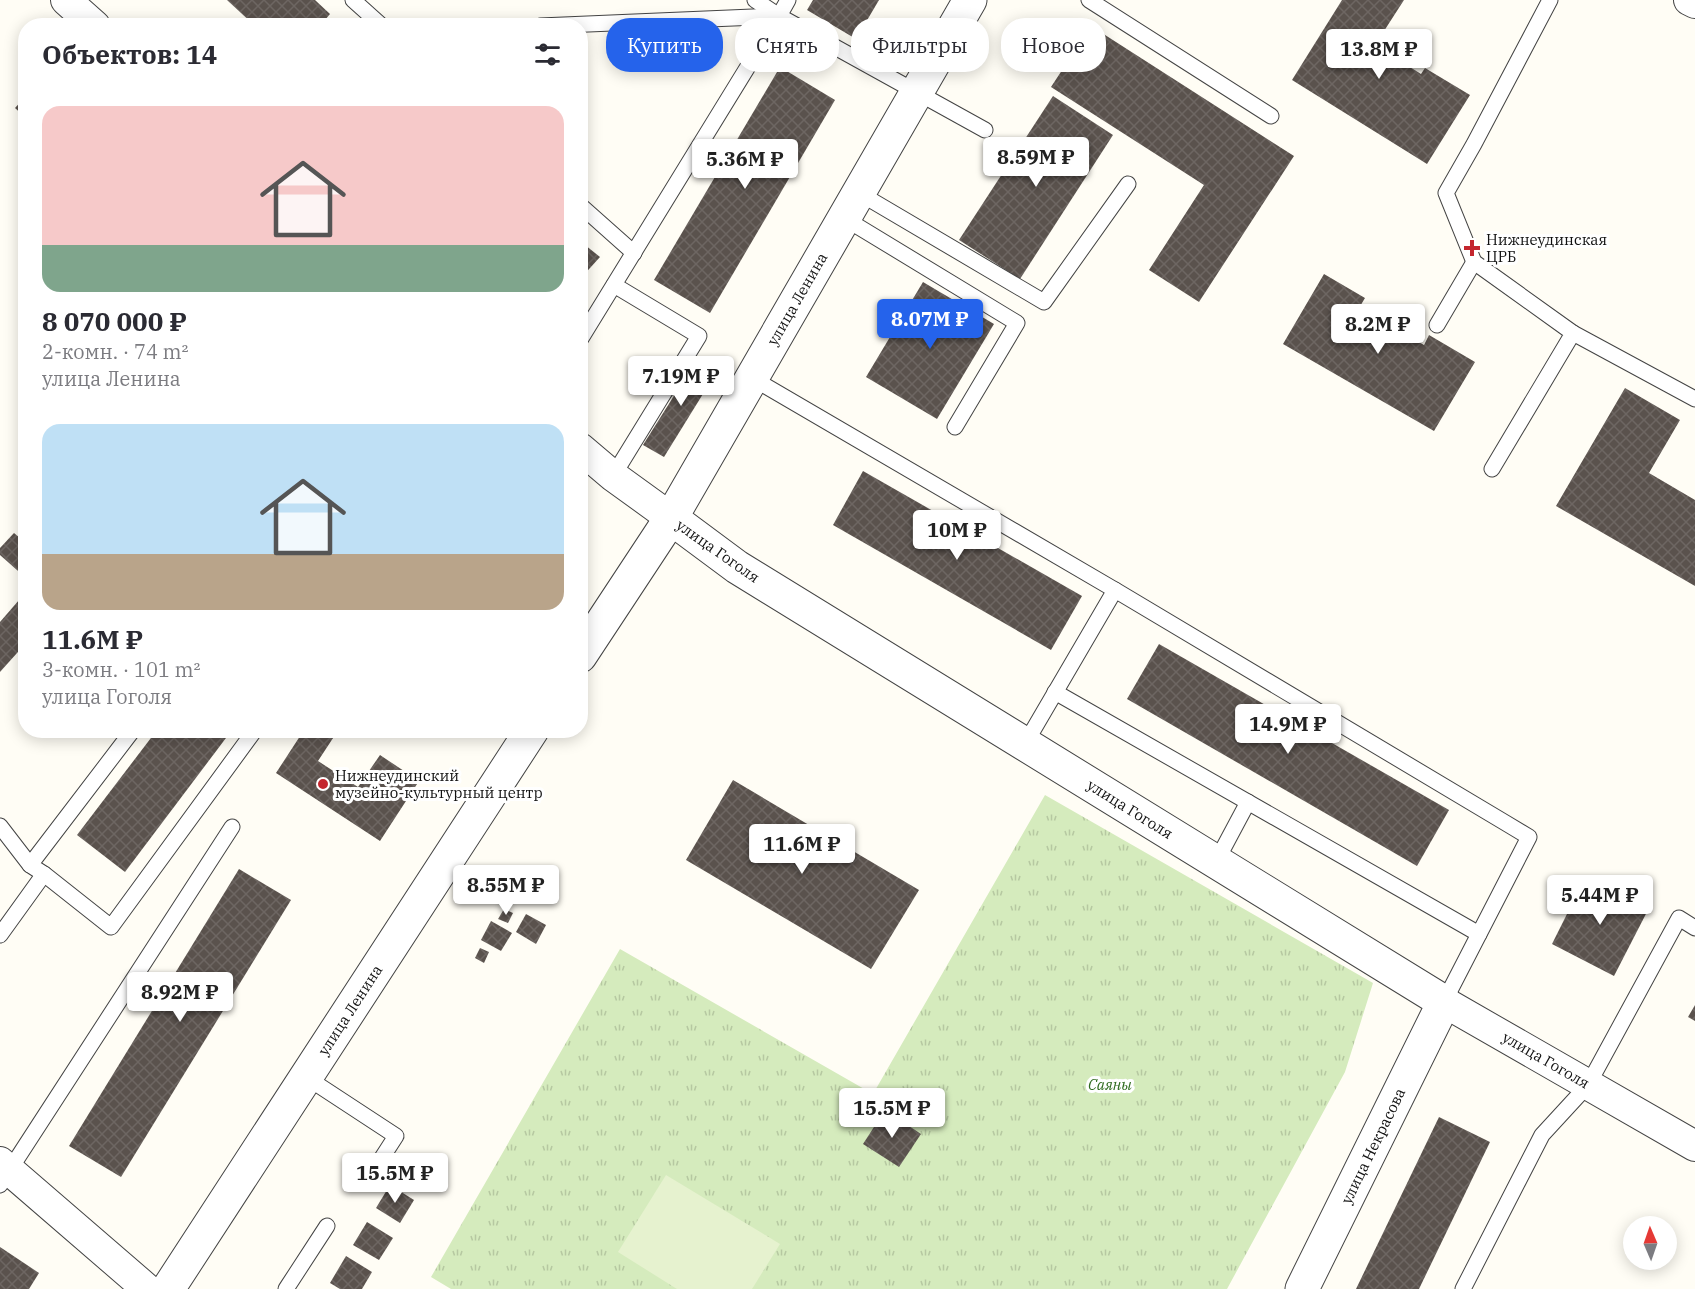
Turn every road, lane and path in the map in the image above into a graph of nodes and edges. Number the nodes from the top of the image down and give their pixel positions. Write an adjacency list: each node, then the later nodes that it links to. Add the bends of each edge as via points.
1 (66, 0): 11 (street)
2 (353, 0): 12 (lane)
3 (755, 0): 10 (lane)
4 (788, 0): 10 (lane)
5 (970, 0): 14 (street, улица Ленина)
6 (1089, 0): 15 (lane)
7 (1550, 0): 21 (lane, via 1446,193)
8 (1689, 0): 9 (street)
9 (1695, 3)
10 (779, 16): 13 (lane); 14 (lane); 20 (lane)
11 (86, 18)
12 (372, 18)
13 (588, 24)
14 (916, 93): 16 (lane); 18 (street, улица Ленина)
15 (1271, 116)
16 (985, 130)
17 (1128, 184): 18 (lane, via 1044,302)
18 (851, 205): 26 (street, улица Ленина); 28 (lane, via 1017,323)
19 (588, 212): 20 (lane)
20 (634, 253): 22 (lane)
21 (1474, 262): 23 (lane); 25 (lane)
22 (614, 285): 24 (lane); 31 (lane, via 699,336)
23 (1437, 325)
24 (588, 327)
25 (1573, 333): 27 (lane); 30 (lane)
26 (752, 378): 32 (street, улица Ленина); 33 (lane)
27 (1695, 399)
28 (955, 427)
29 (588, 455): 31 (street, улица Гоголя)
30 (1492, 469)
31 (613, 476): 32 (street, улица Гоголя)
32 (671, 518): 34 (street, улица Ленина); 39 (street, улица Гоголя, via 737,567)
33 (1115, 590): 35 (lane); 47 (lane, via 1529,837)
34 (588, 644)
35 (1055, 692): 39 (lane); 40 (lane)
36 (128, 738): 44 (lane)
37 (249, 738): 45 (lane, via 111,927)
38 (527, 738): 50 (street, улица Ленина)
39 (1025, 744): 43 (street, улица Гоголя)
40 (1248, 802): 43 (lane); 47 (lane)
41 (0, 826): 44 (lane)
42 (232, 827): 53 (lane)
43 (1216, 862): 49 (street, улица Гоголя)
44 (30, 865): 45 (lane)
45 (44, 874): 48 (lane)
46 (1695, 928): 51 (lane, via 1678,918)
47 (1479, 934): 49 (lane)
48 (0, 935)
49 (1444, 1002): 51 (street, улица Гоголя); 59 (street, улица Некрасова)
50 (306, 1077): 54 (lane, via 396,1136); 57 (street, улица Ленина)
51 (1588, 1085): 52 (street, улица Гоголя); 60 (lane, via 1542,1135)
52 (1695, 1146)
53 (3, 1172): 56 (street)
54 (368, 1181)
55 (327, 1226): 58 (lane)
56 (147, 1289)
57 (168, 1289)
58 (286, 1289)
59 (1302, 1289)
60 (1463, 1289)

